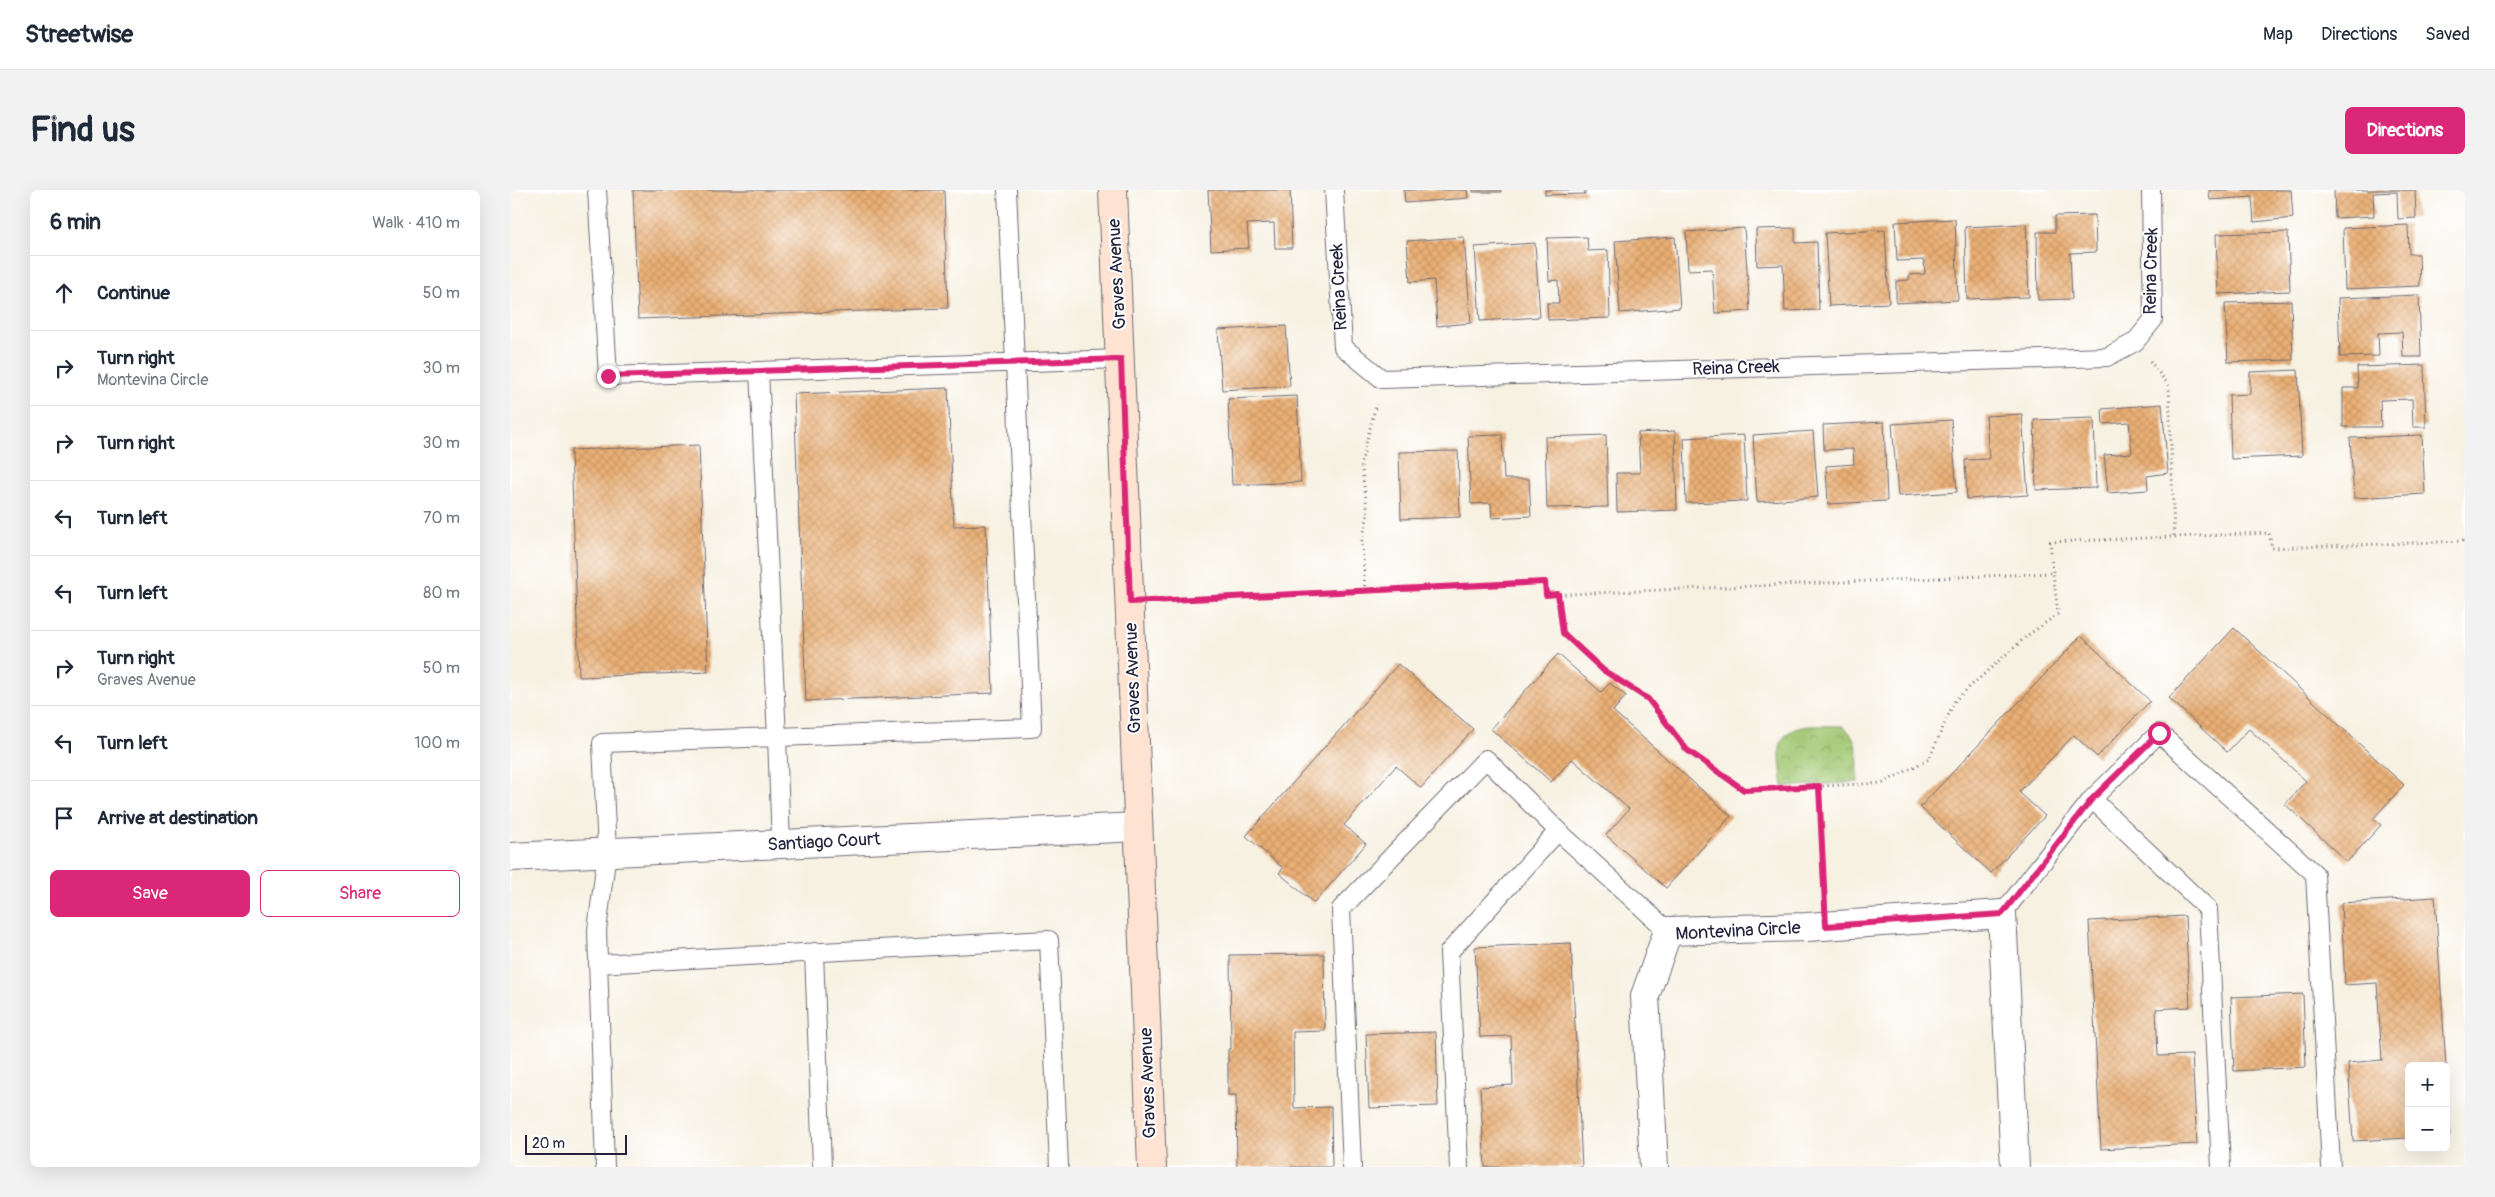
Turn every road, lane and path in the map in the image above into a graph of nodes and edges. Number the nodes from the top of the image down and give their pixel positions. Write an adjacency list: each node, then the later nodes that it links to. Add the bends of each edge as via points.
1 (596, 190): 9 (lane, via 608,376)
2 (1007, 190): 8 (lane)
3 (1113, 190): 7 (street, Graves Avenue)
4 (1334, 190): 10 (lane, Reina Creek, via 1342,347)
5 (2151, 190): 6 (lane, Reina Creek, via 2153,320)
6 (2135, 342): 10 (lane, Reina Creek, via 2106,357); 11 (path, via 2169,386)
7 (1121, 359): 8 (lane); 16 (street, Graves Avenue)
8 (1013, 363): 9 (lane); 17 (lane, via 1032,728)
9 (760, 371): 17 (lane)
10 (1382, 379): 14 (path, via 1361,464 1368,514 1362,541)
11 (2174, 537): 12 (path, via 2269,533 2272,548); 13 (path, via 2050,542)
12 (2465, 541)
13 (2053, 573): 15 (path); 18 (path, via 2058,614 2028,635 1955,700 1929,759 1883,782)
14 (1365, 591): 15 (path, via 1545,582 1546,595); 16 (path)
15 (1558, 594): 18 (path, via 1563,633 1603,670 1648,699 1687,750 1744,790)
16 (1130, 602): 20 (street, Graves Avenue)
17 (777, 737): 22 (lane); 23 (lane, via 602,743)
18 (1819, 786): 26 (path)
19 (2092, 799): 25 (lane); 38 (lane, via 2208,909); 39 (lane, via 2159,733 2316,874)
20 (1138, 827): 22 (street, Santiago Court); 33 (street, Graves Avenue)
21 (1558, 831): 27 (lane); 34 (lane, via 1486,759 1342,909); 35 (lane, via 1448,952)
22 (781, 844): 23 (street, Santiago Court)
23 (606, 852): 24 (street, Santiago Court); 29 (lane, via 597,930)
24 (510, 856)
25 (2002, 914): 26 (street, Montevina Circle); 37 (street)
26 (1826, 926): 27 (street, Montevina Circle)
27 (1668, 931): 36 (street, Montevina Circle, via 1645,996)
28 (814, 952): 29 (lane); 31 (lane); 32 (lane, via 1049,940)
29 (598, 964): 30 (lane)
30 (605, 1167)
31 (822, 1167)
32 (1059, 1167)
33 (1152, 1167)
34 (1352, 1167)
35 (1459, 1167)
36 (1654, 1167)
37 (2015, 1167)
38 (2221, 1167)
39 (2331, 1167)

